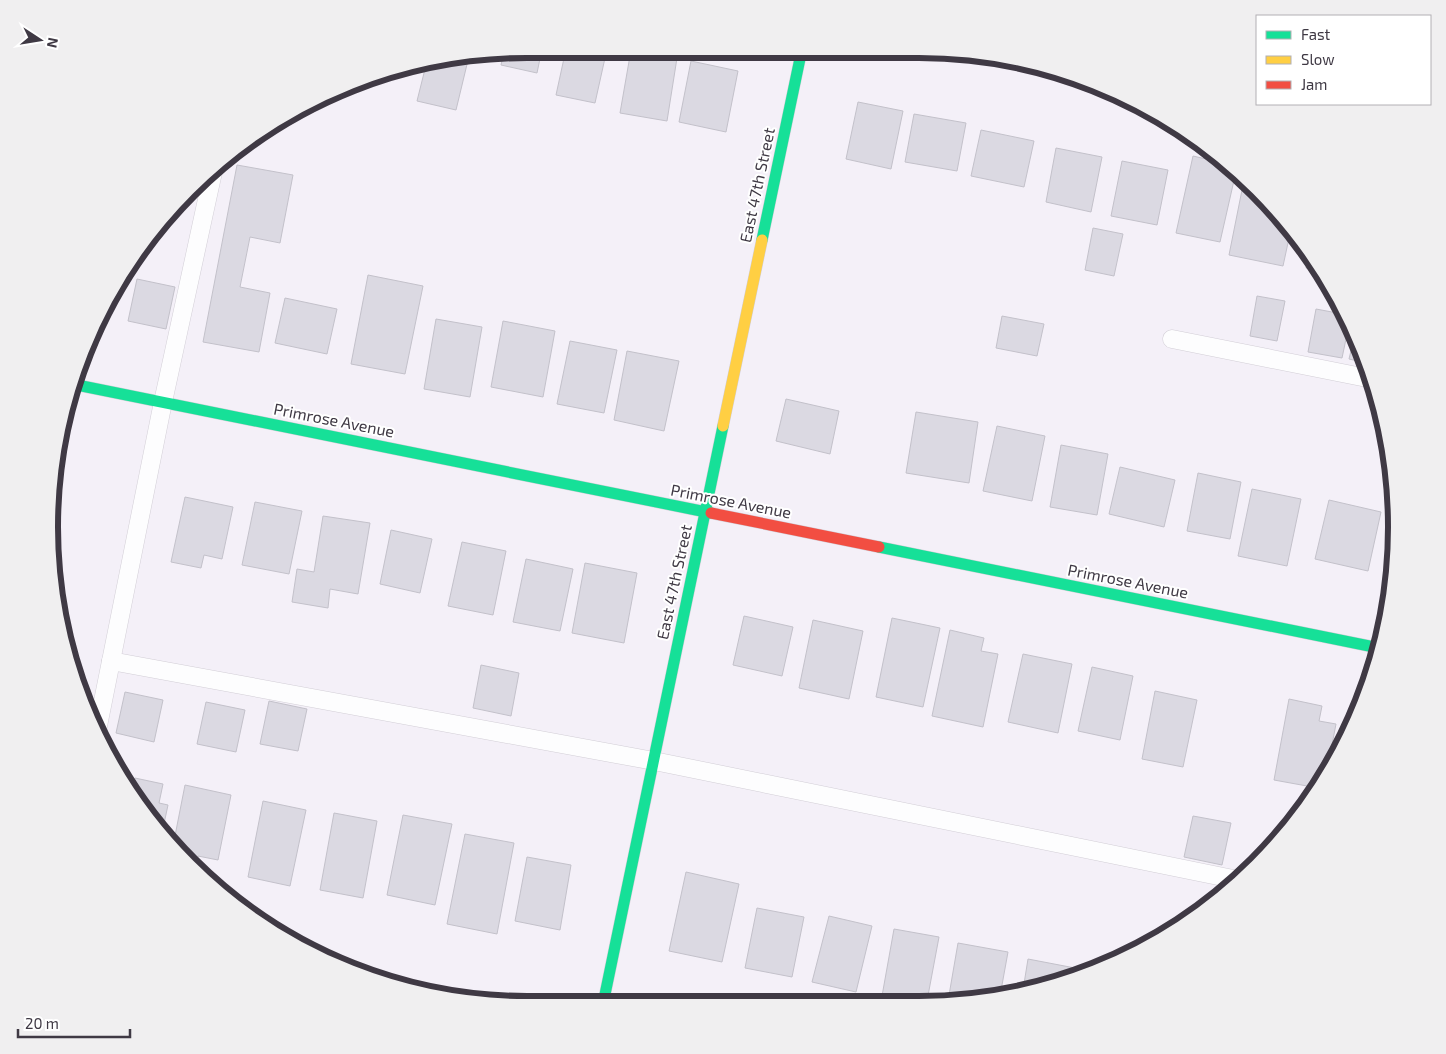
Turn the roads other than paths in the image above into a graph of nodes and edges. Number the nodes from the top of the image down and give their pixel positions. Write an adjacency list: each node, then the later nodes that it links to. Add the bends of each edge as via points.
1 (800, 58): 7 (street, East 47th Street)
2 (211, 179): 6 (lane)
3 (1172, 339): 4 (lane)
4 (1364, 377)
5 (79, 385): 6 (street, Primrose Avenue)
6 (163, 402): 7 (street, Primrose Avenue); 9 (lane)
7 (705, 512): 8 (street, Primrose Avenue); 11 (street, East 47th Street)
8 (1373, 647)
9 (111, 661): 10 (lane); 11 (lane)
10 (99, 720)
11 (654, 761): 12 (lane); 13 (street, East 47th Street)
12 (1231, 878)
13 (605, 996)

